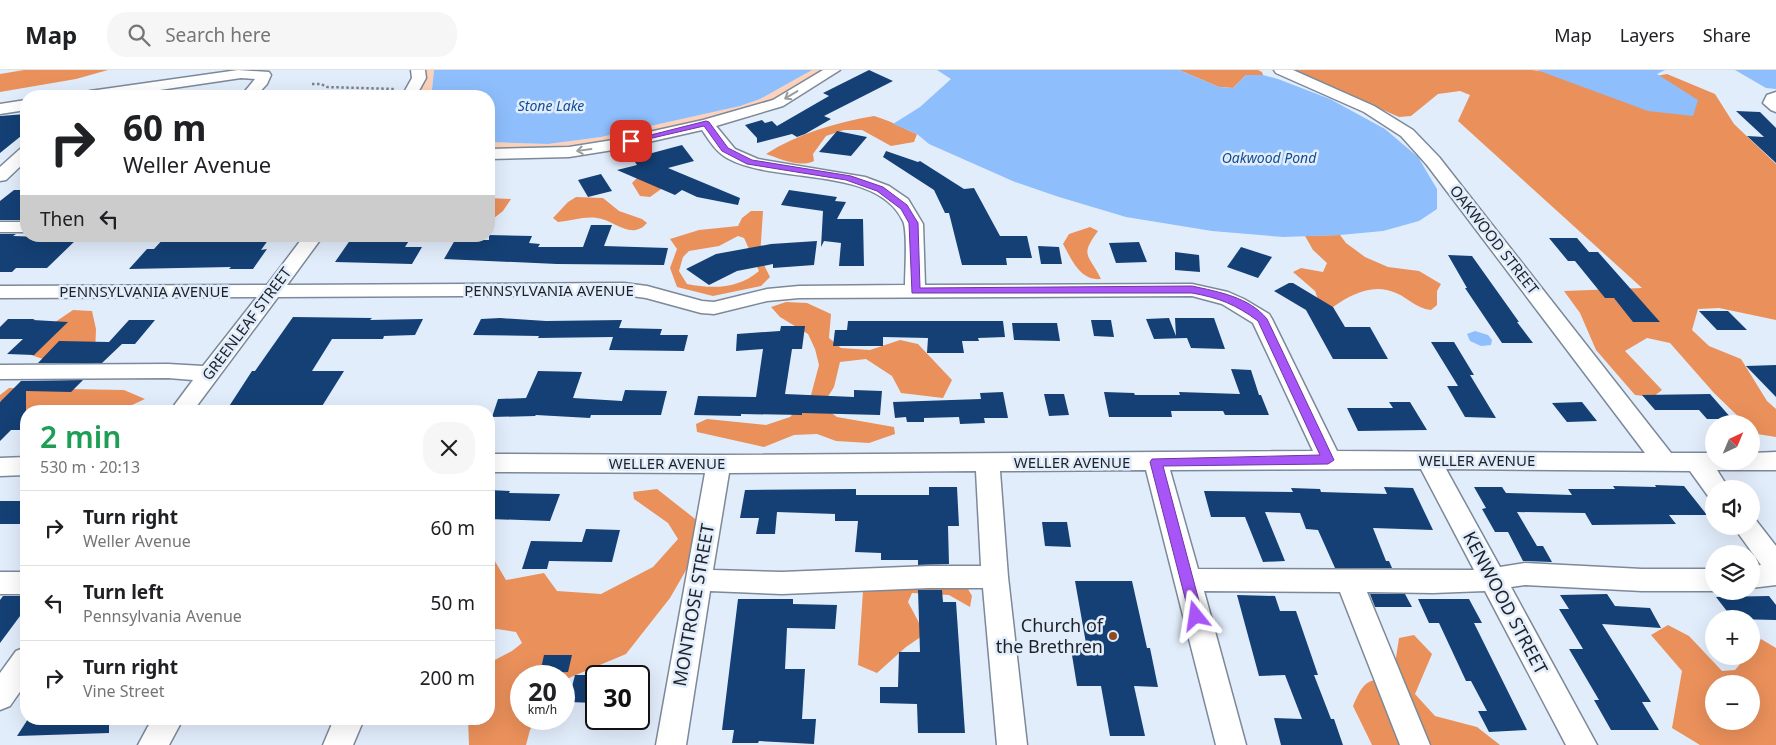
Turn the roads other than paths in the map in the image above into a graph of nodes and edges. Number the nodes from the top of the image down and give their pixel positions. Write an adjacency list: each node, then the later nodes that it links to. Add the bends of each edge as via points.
1 (418, 70): 6 (street, via 419,78)
2 (833, 70): 11 (street, one-way to 11, via 778,103)
3 (1281, 70): 27 (street, OAKWOOD STREET, via 1369,109 1407,133 1433,161)
4 (131, 90): 5 (street, via 241,74 264,75)
5 (254, 90)
6 (412, 90)
7 (1776, 97): 9 (street, via 1771,102)
8 (20, 106): 10 (street)
9 (1776, 107)
10 (0, 109)
11 (706, 124): 12 (street, one-way to 12, via 569,152); 19 (street, via 725,150 750,162 848,178 892,196 914,223)
12 (495, 154)
13 (20, 157): 15 (street)
14 (20, 170): 15 (street)
15 (2, 172)
16 (0, 227): 17 (street)
17 (20, 227)
18 (310, 242): 21 (street, GREENLEAF STREET)
19 (915, 291): 21 (street, PENNSYLVANIA AVENUE, via 799,292 767,295 714,308 624,289); 25 (street, PENNSYLVANIA AVENUE, via 1192,290 1224,296 1262,319)
20 (0, 292): 21 (street, PENNSYLVANIA AVENUE)
21 (273, 292): 23 (street, GREENLEAF STREET)
22 (0, 372): 23 (street, via 168,371)
23 (209, 374): 24 (street, GREENLEAF STREET)
24 (186, 405)
25 (1328, 460): 26 (street, WELLER AVENUE); 29 (street, WELLER AVENUE)
26 (1430, 461): 27 (street, WELLER AVENUE); 42 (street, KENWOOD STREET)
27 (1664, 461): 30 (street, WELLER AVENUE)
28 (1776, 461): 30 (street, WELLER AVENUE)
29 (1156, 462): 32 (street, WELLER AVENUE); 44 (street)
30 (1697, 462): 36 (street)
31 (495, 463): 33 (street, WELLER AVENUE)
32 (986, 463): 33 (street, WELLER AVENUE); 41 (street)
33 (718, 464): 43 (street, MONTROSE STREET)
34 (20, 466): 35 (street)
35 (0, 467)
36 (1710, 480)
37 (1753, 535): 38 (street)
38 (1776, 566)
39 (1776, 574): 40 (street)
40 (1760, 576)
41 (995, 577): 43 (street, via 782,583); 56 (street)
42 (1493, 579): 45 (street, via 1433,582); 46 (street, via 1525,574); 59 (street, KENWOOD STREET)
43 (698, 580): 55 (street, MONTROSE STREET)
44 (1186, 580): 45 (street); 57 (street)
45 (1349, 580): 58 (street)
46 (1705, 580)
47 (0, 583): 48 (street)
48 (20, 583)
49 (20, 669): 50 (street)
50 (0, 697)
51 (165, 725): 53 (street)
52 (346, 725): 54 (street)
53 (153, 745)
54 (338, 745)
55 (671, 745)
56 (1012, 745)
57 (1231, 745)
58 (1415, 745)
59 (1582, 745)

